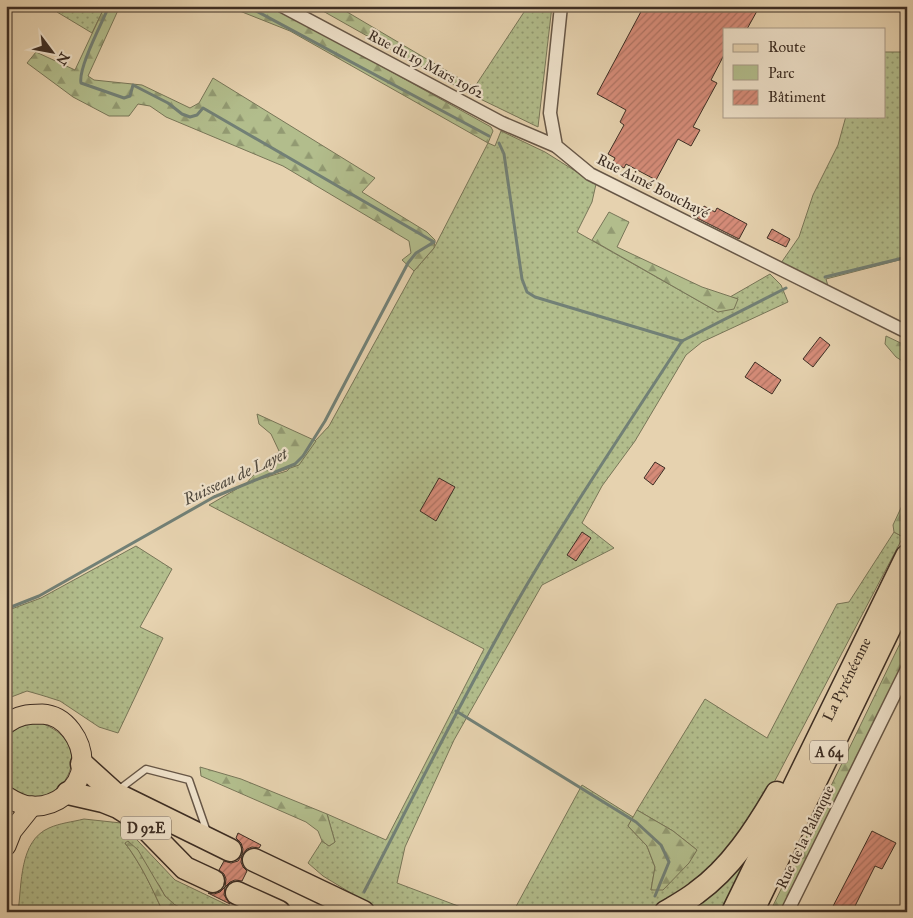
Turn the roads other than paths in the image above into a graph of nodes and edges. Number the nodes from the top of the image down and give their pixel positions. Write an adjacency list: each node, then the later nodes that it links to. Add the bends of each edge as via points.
1 (282, 6): 3 (street, Rue du 19 Mars 1962, via 502,123)
2 (561, 6): 3 (street, via 550,113)
3 (556, 146): 4 (street, Rue Aimé Bouchayé, via 590,174)
4 (907, 332)
5 (907, 556): 8 (highway, La Pyrénéenne / A 64)
6 (907, 592): 25 (highway, La Pyrénéenne / A 64)
7 (907, 669): 26 (street, Rue de la Palanque)
8 (834, 705): 23 (highway, via 819,716 766,811 738,852 704,887); 24 (highway, La Pyrénéenne / A 64)
9 (6, 724): 10 (main road, via 26,714 49,715 66,724 76,737)
10 (82, 764): 11 (highway, D 92E); 12 (main road, via 78,780)
11 (114, 792): 15 (highway, D 92E); 15 (lane, via 146,769 189,780)
12 (68, 793): 14 (main road, via 50,804); 19 (highway, D 92E, via 118,807 137,819 185,868)
13 (6, 796): 14 (main road)
14 (32, 806): 16 (main road, via 12,831)
15 (210, 840): 17 (highway, D 92E)
16 (6, 846)
17 (230, 850)
18 (254, 860): 22 (highway)
19 (213, 882)
20 (237, 893): 21 (highway)
21 (279, 912)
22 (363, 912)
23 (666, 912)
24 (733, 912)
25 (752, 912)
26 (787, 912)

